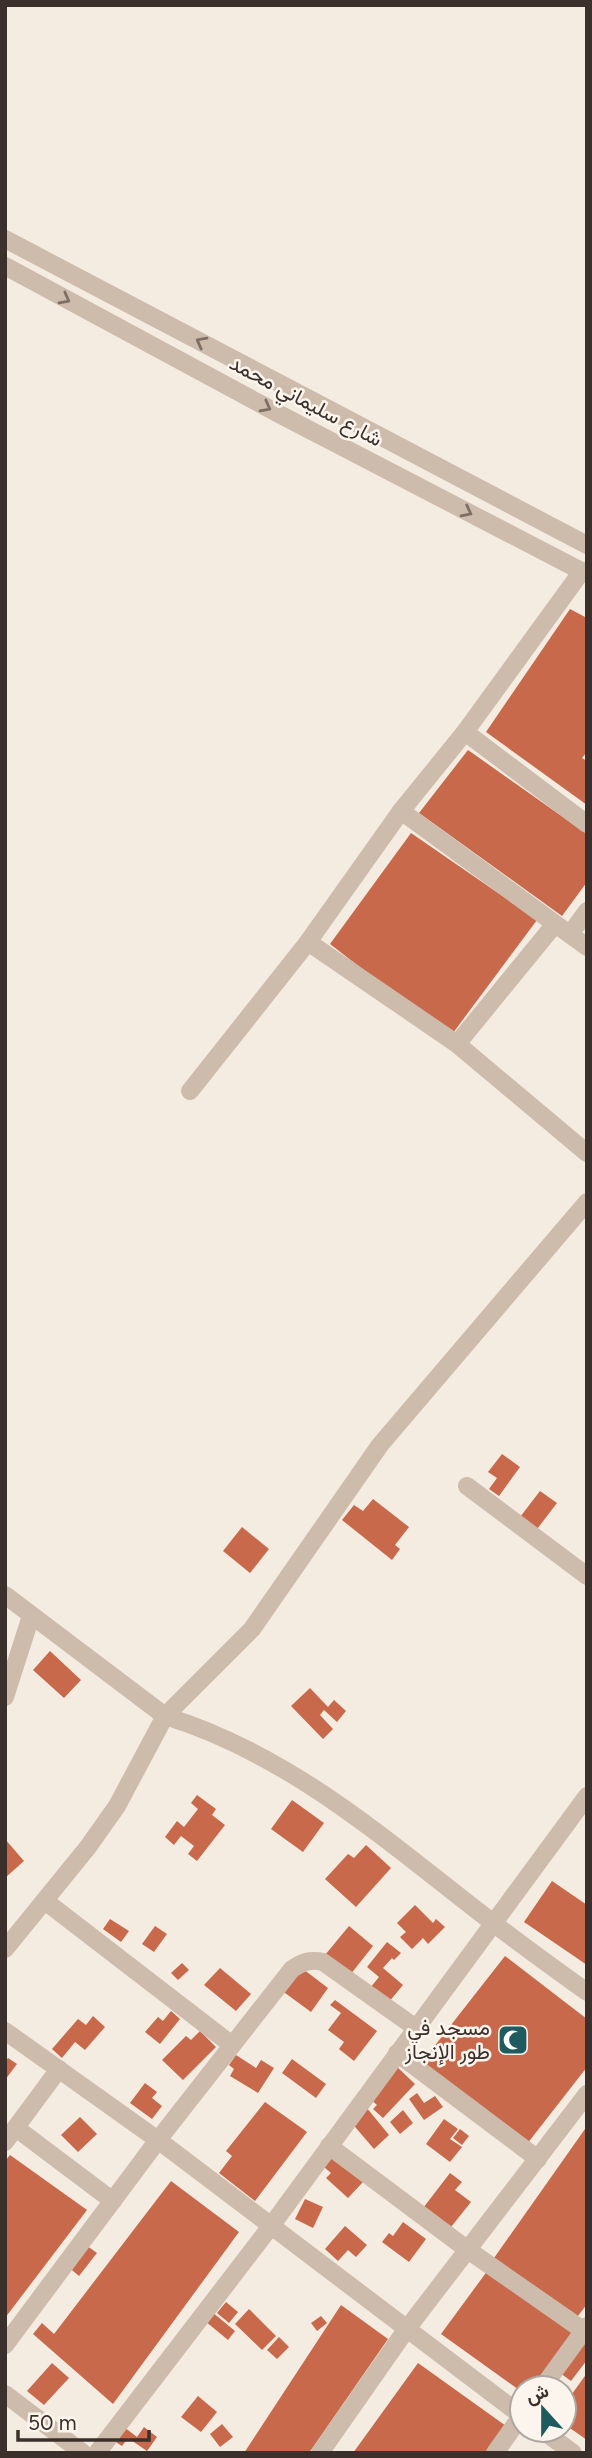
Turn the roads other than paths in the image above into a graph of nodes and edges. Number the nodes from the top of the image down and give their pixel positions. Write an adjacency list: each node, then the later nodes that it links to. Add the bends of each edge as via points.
1 (5, 239): 3 (street, شارع سليماني محمد, one-way to 1)
2 (5, 267): 4 (street, شارع سليماني محمد, one-way to 4)
3 (587, 545)
4 (584, 572): 5 (street)
5 (465, 733): 6 (street); 7 (street)
6 (401, 811): 9 (street); 11 (street)
7 (587, 824)
8 (587, 911): 10 (street)
9 (555, 923): 10 (street); 13 (street)
10 (570, 934): 12 (street)
11 (309, 942): 13 (street); 14 (street)
12 (587, 947)
13 (457, 1044): 15 (street)
14 (190, 1091)
15 (587, 1153)
16 (587, 1202): 22 (street, via 380,1445 252,1629)
17 (467, 1486): 18 (street)
18 (587, 1576)
19 (5, 1595): 20 (street)
20 (31, 1616): 21 (street); 22 (street)
21 (5, 1697)
22 (165, 1716): 24 (street, via 117,1806); 25 (street, via 219,1735 303,1780 398,1847)
23 (587, 1796): 25 (street)
24 (45, 1901): 26 (street); 30 (street)
25 (492, 1923): 27 (street); 28 (street)
26 (5, 1949)
27 (587, 1992)
28 (416, 2028): 30 (street, via 323,1962 313,1960 292,1969); 31 (street)
29 (5, 2031): 32 (street)
30 (232, 2045): 36 (street)
31 (397, 2053): 38 (street); 39 (street)
32 (59, 2069): 35 (street); 36 (street)
33 (587, 2094): 34 (street)
34 (581, 2114): 39 (street)
35 (16, 2128): 37 (street); 40 (street)
36 (158, 2140): 40 (street); 41 (street)
37 (5, 2142)
38 (329, 2146): 41 (street); 42 (street)
39 (538, 2159): 42 (street)
40 (113, 2201): 45 (street)
41 (271, 2226): 43 (street); 51 (street)
42 (468, 2250): 43 (street); 44 (street)
43 (406, 2330): 48 (street); 52 (street)
44 (586, 2330): 46 (street)
45 (5, 2345)
46 (552, 2374)
47 (5, 2394): 50 (street)
48 (508, 2405)
49 (508, 2435): 53 (street)
50 (83, 2453)
51 (97, 2453)
52 (320, 2453)
53 (495, 2453)

